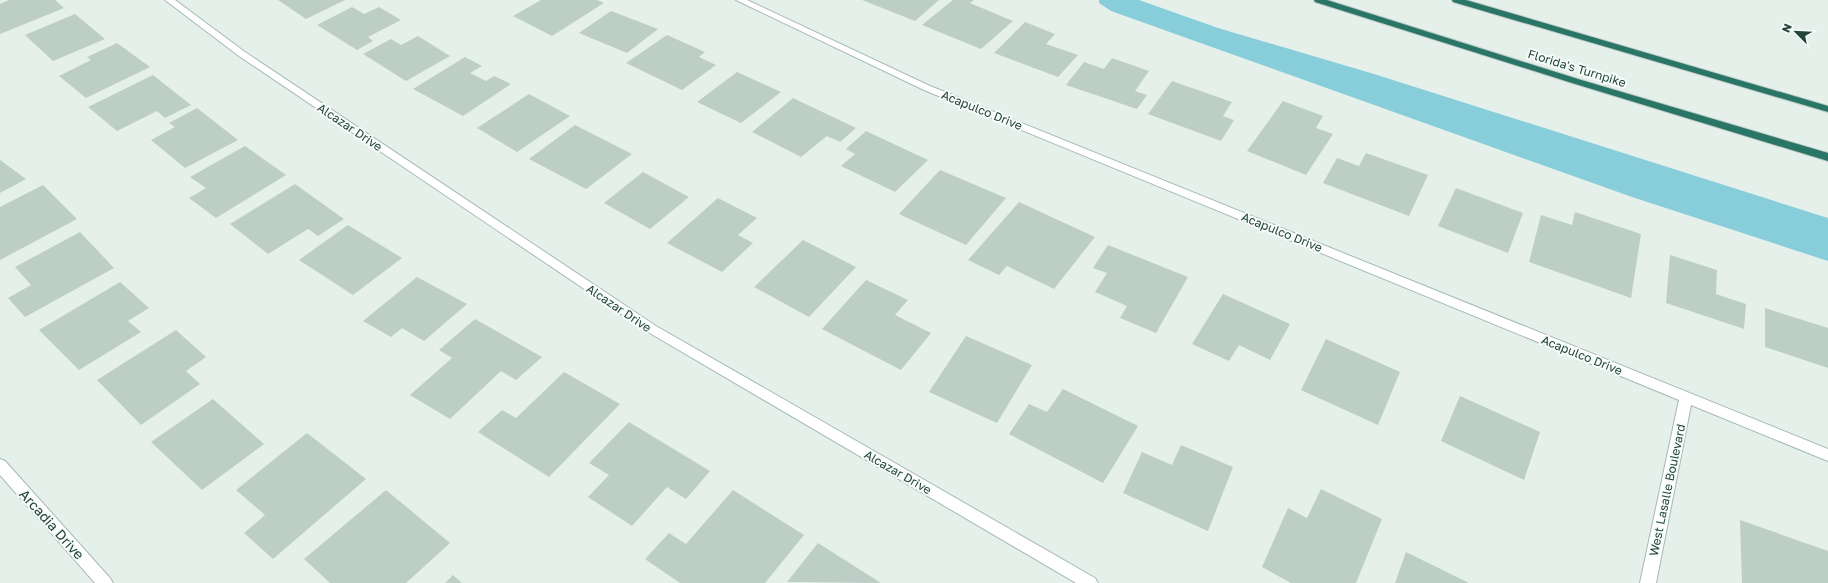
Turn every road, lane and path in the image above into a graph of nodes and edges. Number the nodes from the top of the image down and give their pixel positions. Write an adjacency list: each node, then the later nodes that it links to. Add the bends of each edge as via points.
1 (169, 0): 11 (street, Alcazar Drive, via 242,54 652,329)
2 (740, 0): 7 (street, Acapulco Drive, via 927,88)
3 (1318, 0): 6 (highway, Florida's Turnpike)
4 (1456, 0): 5 (highway)
5 (1828, 109)
6 (1828, 157)
7 (1686, 398): 8 (street, Acapulco Drive); 12 (street, West Lasalle Boulevard)
8 (1828, 455)
9 (0, 465): 10 (street, Arcadia Drive)
10 (105, 583)
11 (1090, 583)
12 (1648, 583)

